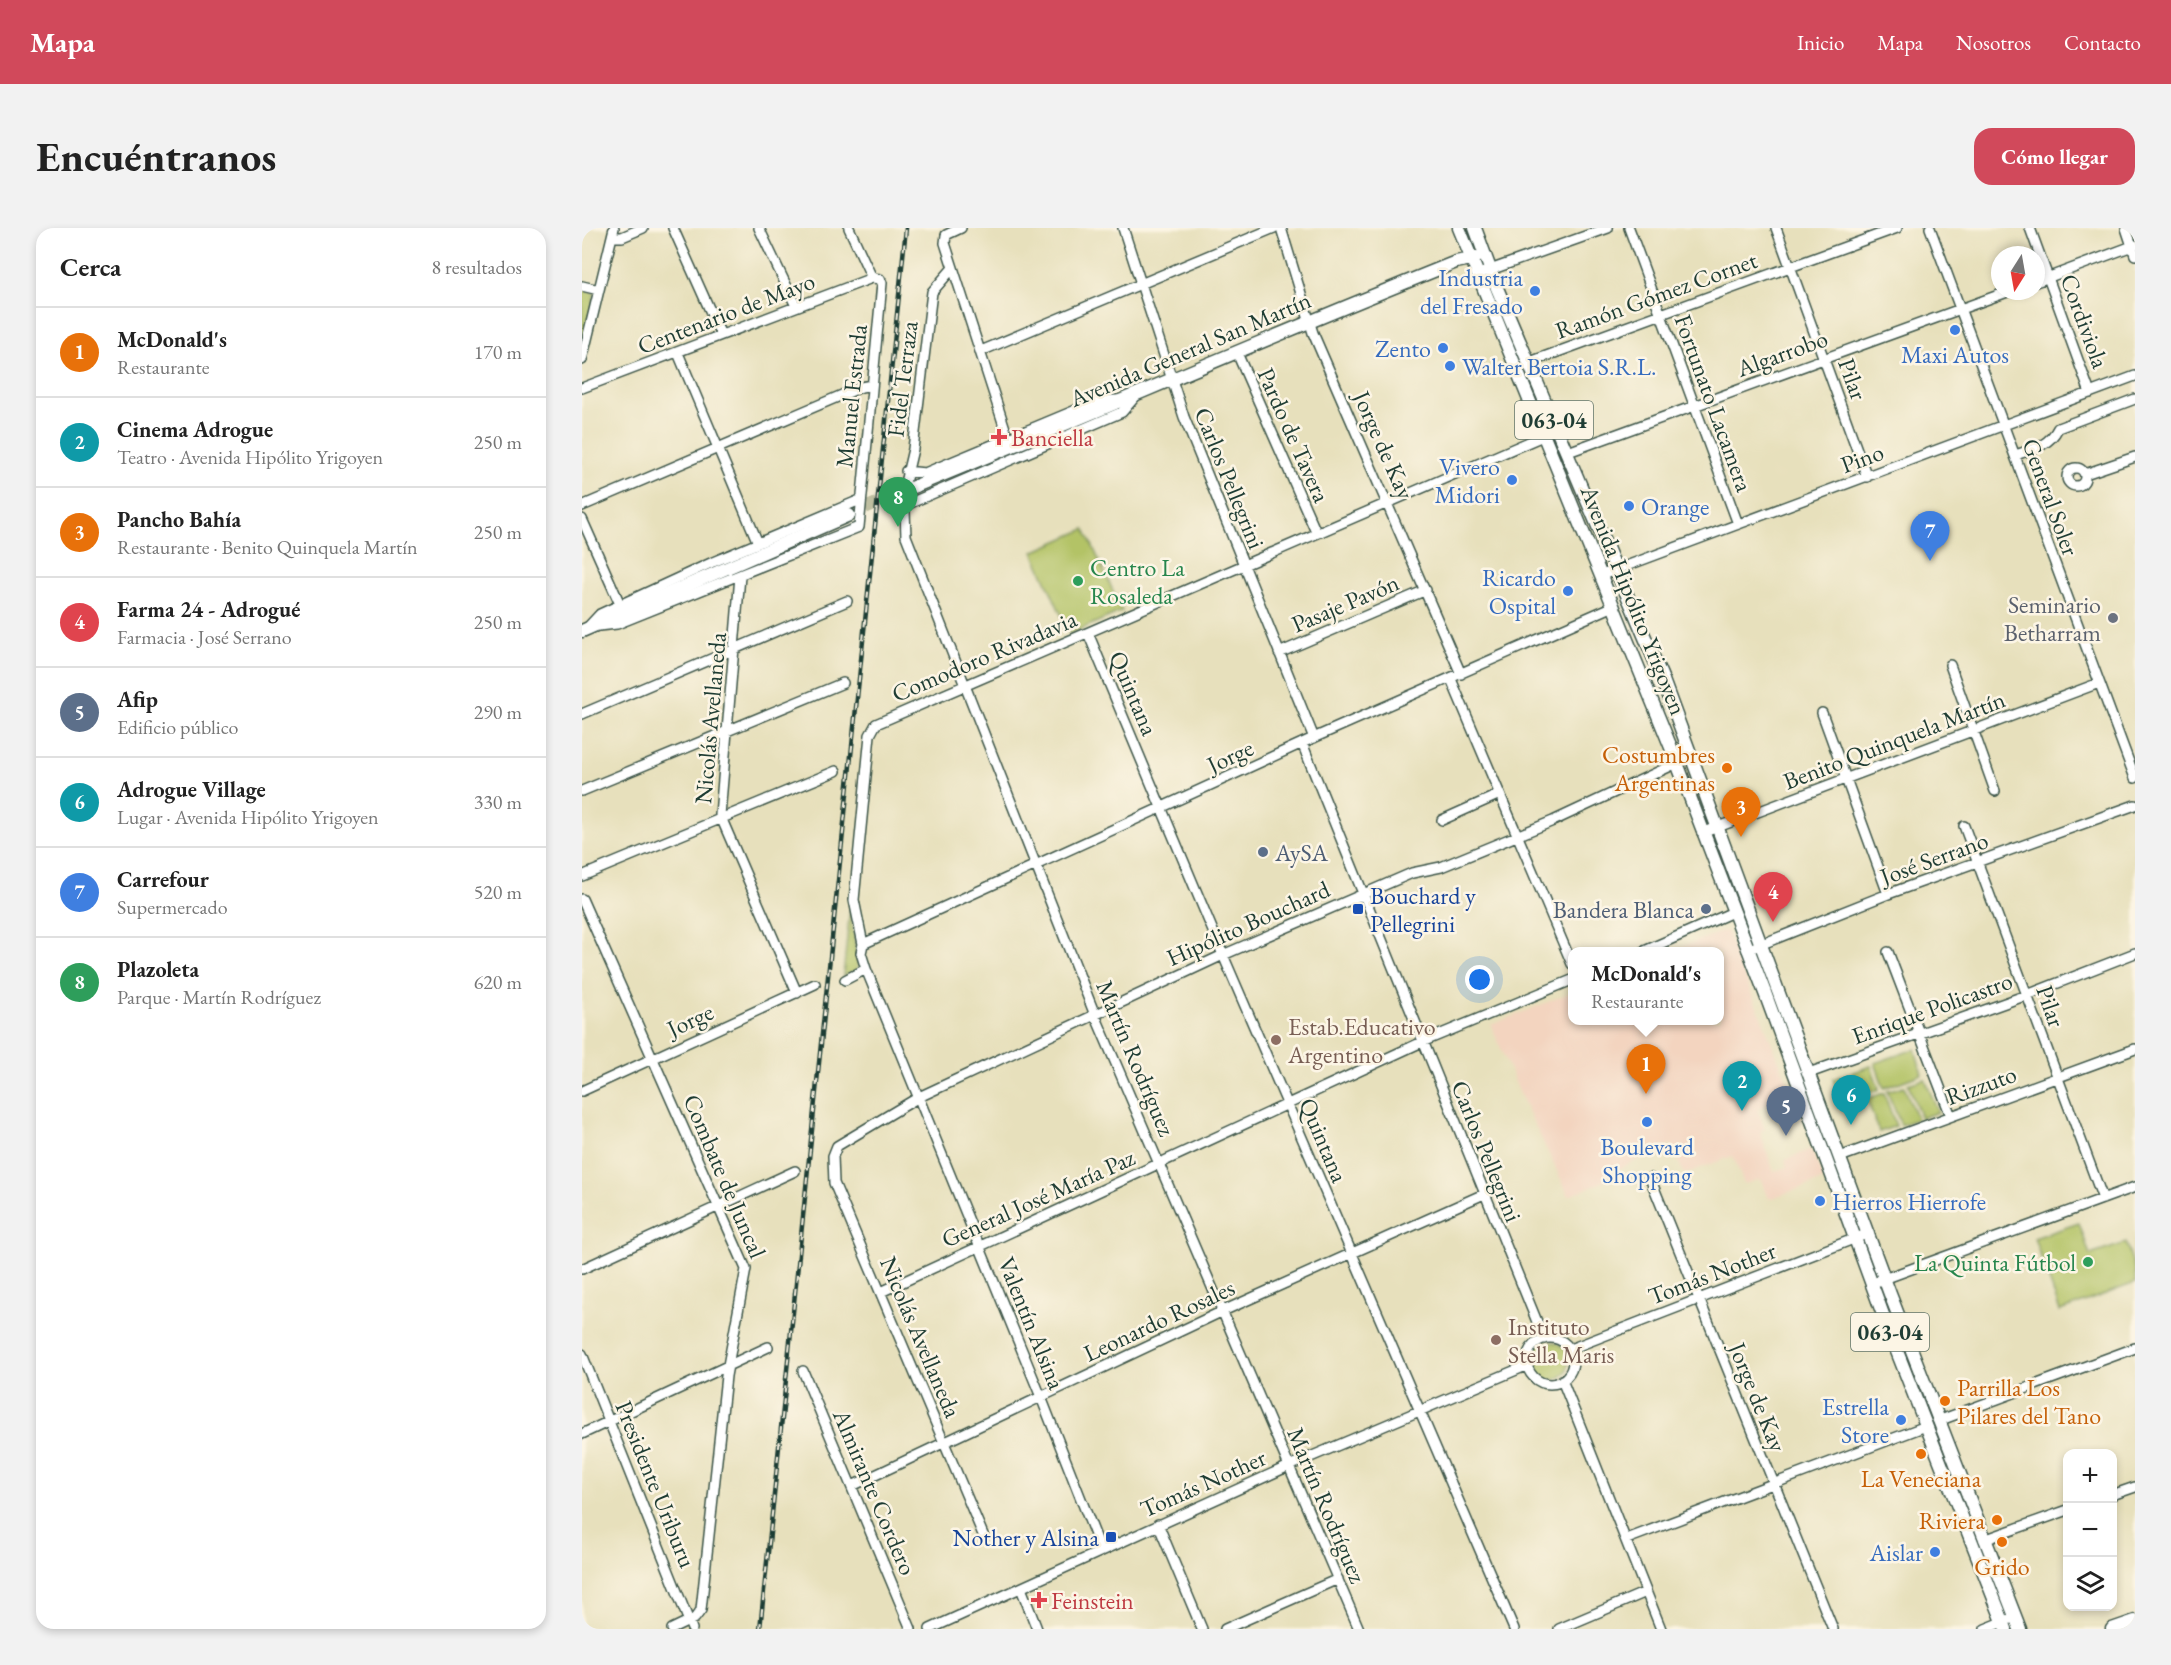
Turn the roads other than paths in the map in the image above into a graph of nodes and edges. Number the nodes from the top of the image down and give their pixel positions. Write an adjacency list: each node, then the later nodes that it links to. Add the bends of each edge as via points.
1 (643, 228): 18 (street, via 622,237)
2 (674, 228): 37 (street)
3 (759, 228): 33 (street)
4 (849, 228): 27 (street)
5 (961, 228): 23 (street, via 946,235)
6 (1123, 228): 29 (street, Carlos Pellegrini)
7 (1274, 228): 29 (street)
8 (1281, 228): 36 (street, Jorge de Kay)
9 (1459, 228): 21 (main road, Avenida Hipólito Yrigoyen / 063-04)
10 (1475, 228): 20 (main road, Avenida Hipólito Yrigoyen / 063-04)
11 (1608, 228): 24 (street)
12 (1629, 228): 35 (street, Fortunato Lacamera)
13 (1776, 228): 22 (street, Pilar)
14 (1897, 228): 22 (street, Ramón Gómez Cornet)
15 (1930, 228): 34 (street, General Soler)
16 (2030, 228): 26 (street, Cordiviola)
17 (2126, 228): 19 (street)
18 (613, 232): 31 (street)
19 (2134, 249): 26 (street)
20 (1485, 257): 21 (main road, Avenida General San Martín); 24 (main road, Avenida Hipólito Yrigoyen / 063-04)
21 (1470, 259): 25 (main road, Avenida Hipólito Yrigoyen / 063-04); 36 (main road, Avenida General San Martín)
22 (1790, 267): 35 (street, Ramón Gómez Cornet); 41 (street, Pilar)
23 (949, 271): 38 (street); 59 (street, Fidel Terraza, via 932,292 913,449)
24 (1490, 271): 25 (street); 43 (main road, Avenida Hipólito Yrigoyen / 063-04)
25 (1476, 275): 53 (main road, Avenida Hipólito Yrigoyen / 063-04)
26 (2049, 277): 28 (street); 48 (street, Cordiviola)
27 (872, 278): 33 (street, Centenario de Mayo); 46 (street, Manuel Estrada, via 882,283)
28 (2045, 279)
29 (1140, 284): 38 (street); 45 (street, Carlos Pellegrini)
30 (582, 286): 31 (street)
31 (599, 290): 42 (street)
32 (1991, 298): 34 (street, Algarrobo)
33 (796, 306): 37 (street, Centenario de Mayo)
34 (1961, 308): 41 (street, Algarrobo); 52 (street, General Soler)
35 (1661, 315): 43 (street, Ramón Gómez Cornet); 51 (street, Fortunato Lacamera)
36 (1309, 321): 40 (main road, Avenida General San Martín); 64 (street, Jorge de Kay)
37 (721, 335): 39 (street, Centenario de Mayo)
38 (981, 351): 54 (street)
39 (678, 353): 47 (street, Centenario de Mayo); 55 (street)
40 (1237, 353): 45 (main road, Avenida General San Martín); 70 (street, Pardo de Tavera)
41 (1825, 358): 51 (street, Algarrobo); 61 (street, Pilar)
42 (582, 360)
43 (1530, 362): 56 (main road, Avenida Hipólito Yrigoyen / 063-04)
44 (2135, 376): 48 (street, Pino)
45 (1172, 381): 49 (main road, Avenida General San Martín); 72 (street, Carlos Pellegrini)
46 (872, 385): 55 (street); 63 (street, Manuel Estrada)
47 (582, 388)
48 (2090, 393): 52 (street, Pino)
49 (1129, 399): 54 (street, via 1100,400); 62 (main road, Avenida General San Martín); 65 (street, via 1122,412)
50 (2135, 399): 57 (street, via 2058,428 2053,440)
51 (1696, 406): 56 (street, Algarrobo); 69 (street, Fortunato Lacamera)
52 (2003, 425): 57 (street, General Soler); 61 (street, Pino)
53 (1545, 435): 64 (street, Comodoro Rivadavia); 74 (main road, Avenida Hipólito Yrigoyen / 063-04)
54 (1008, 438): 59 (street, via 925,473)
55 (719, 447): 66 (street); 71 (street)
56 (1568, 452): 73 (main road, Avenida Hipólito Yrigoyen / 063-04)
57 (2015, 455): 88 (street, General Soler)
58 (2135, 457): 60 (street)
59 (906, 471): 62 (street, Fidel Terraza)
60 (2085, 474)
61 (1867, 477): 69 (street, Pino)
62 (909, 491): 65 (street, Martín Rodríguez)
63 (860, 500): 67 (street, Manuel Estrada); 71 (street)
64 (1388, 502): 70 (street, Comodoro Rivadavia); 76 (street, Jorge de Kay)
65 (906, 505): 89 (street, Martín Rodríguez, via 904,526 908,543)
66 (582, 506)
67 (855, 514): 75 (street, via 859,527); 79 (main road)
68 (582, 519): 79 (street)
69 (1738, 524): 73 (street, Pino)
70 (1316, 532): 72 (street, Comodoro Rivadavia)
71 (758, 543): 79 (street)
72 (1244, 564): 81 (street, Comodoro Rivadavia); 83 (street, Carlos Pellegrini)
73 (1616, 569): 74 (street, Pino); 96 (main road, Avenida Hipólito Yrigoyen / 063-04, via 1663,680)
74 (1602, 575): 78 (main road, Avenida Hipólito Yrigoyen / 063-04)
75 (740, 576): 80 (street, via 617,624); 82 (street, Nicolás Avellaneda)
76 (1426, 590): 83 (street, Pasaje Pavón); 85 (street, Jorge de Kay)
77 (847, 601): 82 (street)
78 (1614, 606): 85 (street, Jorge); 97 (main road, Avenida Hipólito Yrigoyen / 063-04)
79 (622, 609): 80 (main road)
80 (587, 629)
81 (1088, 633): 89 (street, Comodoro Rivadavia); 105 (street, Quintana)
82 (735, 647): 91 (street); 92 (street, Nicolás Avellaneda)
83 (1279, 653): 94 (street, Carlos Pellegrini)
84 (1950, 664): 93 (street)
85 (1461, 674): 86 (street, Jorge)
86 (1450, 679): 94 (street, Jorge); 103 (street)
87 (843, 683): 92 (street)
88 (2099, 683): 93 (street, Benito Quinquela Martín); 100 (street, General Soler)
89 (965, 687): 113 (street, Martín Rodríguez); 119 (street, Comodoro Rivadavia, via 880,722 871,731 854,900)
90 (1822, 713): 99 (street)
91 (582, 714)
92 (726, 730): 101 (street); 106 (street, Nicolás Avellaneda)
93 (1975, 730): 99 (street, Benito Quinquela Martín); 102 (street)
94 (1314, 738): 95 (street, Jorge)
95 (1302, 743): 105 (street, Jorge); 115 (street, Carlos Pellegrini)
96 (1690, 757): 97 (street, Hipólito Bouchard); 109 (main road, Avenida Hipólito Yrigoyen / 063-04)
97 (1677, 764): 110 (main road, Avenida Hipólito Yrigoyen / 063-04); 111 (street, Hipólito Bouchard)
98 (836, 771): 106 (street)
99 (1848, 778): 109 (street, Benito Quinquela Martín); 116 (street)
100 (2135, 778)
101 (582, 791)
102 (1995, 791)
103 (1500, 794): 107 (street); 111 (street)
104 (2135, 805): 112 (street, José Serrano)
105 (1162, 809): 113 (street, Jorge); 126 (street, Quintana)
106 (721, 818): 114 (street); 131 (street, Nicolás Avellaneda)
107 (1442, 819)
108 (1964, 826): 112 (street, Pilar)
109 (1717, 829): 110 (street, Benito Quinquela Martín); 120 (main road, Avenida Hipólito Yrigoyen / 063-04)
110 (1702, 833): 118 (main road, Avenida Hipólito Yrigoyen / 063-04)
111 (1518, 834): 115 (street, Hipólito Bouchard, via 1441,867 1412,873); 125 (street)
112 (1978, 862): 116 (street, José Serrano); 132 (street, Pilar)
113 (1035, 864): 119 (street, Jorge); 133 (street, Martín Rodríguez)
114 (582, 876)
115 (1364, 893): 126 (street, Hipólito Bouchard); 135 (street, Carlos Pellegrini)
116 (1888, 894): 120 (street, José Serrano)
117 (582, 899): 137 (street, Combate de Juncal)
118 (1733, 912): 121 (street); 122 (main road, Avenida Hipólito Yrigoyen / 063-04)
119 (863, 944): 127 (street, Valentín Alsina, via 861,953)
120 (1760, 945): 122 (street, José Serrano); 138 (main road, Avenida Hipólito Yrigoyen / 063-04)
121 (1651, 947)
122 (1747, 950): 154 (main road, Avenida Hipólito Yrigoyen / 063-04)
123 (1888, 952): 134 (street)
124 (2135, 953): 132 (street, Enrique Policastro)
125 (1568, 954)
126 (1223, 955): 133 (street, Hipólito Bouchard); 142 (street, Quintana)
127 (866, 969): 128 (street); 141 (street, Valentín Alsina)
128 (845, 980)
129 (1568, 982): 135 (street, General José María Paz)
130 (815, 984): 131 (street, Jorge)
131 (797, 993): 137 (street, Jorge)
132 (2027, 995): 134 (street, Enrique Policastro); 139 (street, Pilar)
133 (1095, 1015): 141 (street, Hipólito Bouchard); 146 (street, Martín Rodríguez)
134 (1919, 1032): 138 (street, Enrique Policastro); 143 (street)
135 (1422, 1042): 142 (street, General José María Paz); 150 (street, Carlos Pellegrini)
136 (2135, 1049): 139 (street, Rizzuto)
137 (653, 1058): 140 (street, Jorge); 152 (street, Combate de Juncal)
138 (1809, 1073): 145 (main road, Avenida Hipólito Yrigoyen / 063-04)
139 (2056, 1079): 143 (street, Rizzuto); 151 (street, Pilar)
140 (582, 1091)
141 (919, 1097): 144 (street, Hipólito Bouchard); 155 (street, Valentín Alsina)
142 (1288, 1105): 146 (street, General José María Paz); 156 (street, Quintana)
143 (1951, 1116): 145 (street, Rizzuto)
144 (834, 1150): 159 (street, Nicolás Avellaneda, via 834,1182)
145 (1840, 1157): 153 (main road, Avenida Hipólito Yrigoyen / 063-04)
146 (1160, 1165): 155 (street, General José María Paz); 161 (street, Martín Rodríguez)
147 (795, 1171): 152 (street)
148 (1650, 1178): 160 (street, Jorge de Kay)
149 (2135, 1187): 151 (street)
150 (1484, 1194): 156 (street, Leonardo Rosales); 162 (street, Carlos Pellegrini)
151 (2103, 1199): 158 (street)
152 (718, 1206): 157 (street); 168 (street, Combate de Juncal, via 746,1269)
153 (1869, 1233): 154 (street, Tomás Nother); 158 (main road, Avenida Hipólito Yrigoyen / 063-04)
154 (1856, 1238): 158 (main road, Avenida Hipólito Yrigoyen / 063-04); 160 (street, Tomás Nother)
155 (979, 1245): 159 (street, General José María Paz); 171 (street, Valentín Alsina)
156 (1351, 1252): 161 (street, Leonardo Rosales); 172 (street, Quintana)
157 (582, 1269)
158 (1879, 1281): 174 (main road, Avenida Hipólito Yrigoyen / 063-04)
159 (880, 1292): 176 (street, Nicolás Avellaneda)
160 (1697, 1300): 165 (street, Tomás Nother); 178 (street, Jorge de Kay)
161 (1223, 1311): 171 (street, Leonardo Rosales); 177 (street, Martín Rodríguez)
162 (1544, 1339): 165 (street, via 1559,1339); 167 (street, via 1533,1346)
163 (768, 1347): 168 (street)
164 (2135, 1348): 174 (street)
165 (1570, 1349): 170 (street, via 1572,1370)
166 (582, 1354): 173 (street, Presidente Uriburu)
167 (1528, 1365): 170 (street, via 1544,1383); 172 (street, Tomás Nother)
168 (728, 1366): 173 (street); 193 (street, Combate de Juncal, via 702,1605)
169 (803, 1371): 179 (street, Almirante Cordero)
170 (1562, 1380): 185 (street)
171 (1041, 1396): 176 (street, Leonardo Rosales); 187 (street, Valentín Alsina)
172 (1419, 1410): 177 (street, Tomás Nother); 201 (street, Quintana)
173 (610, 1421): 175 (street); 193 (street, Presidente Uriburu)
174 (1932, 1423): 178 (street); 186 (main road, Avenida Hipólito Yrigoyen / 063-04); 192 (main road, Avenida Hipólito Yrigoyen / 063-04)
175 (582, 1434)
176 (944, 1442): 179 (street, Leonardo Rosales); 184 (street, Nicolás Avellaneda)
177 (1289, 1466): 183 (street, Tomás Nother); 188 (street, Martín Rodríguez)
178 (1773, 1483): 185 (street); 204 (street, Jorge de Kay)
179 (852, 1486): 195 (street, Almirante Cordero)
180 (2135, 1487): 181 (street)
181 (2117, 1493)
182 (2063, 1511): 186 (street)
183 (1158, 1524): 187 (street, Tomás Nother); 198 (street)
184 (984, 1537)
185 (1627, 1539): 190 (street)
186 (1984, 1540): 192 (main road, Avenida Hipólito Yrigoyen / 063-04)
187 (1101, 1550): 189 (street, Tomás Nother)
188 (1338, 1579): 199 (street); 200 (street, Martín Rodríguez)
189 (1021, 1588): 196 (street, Tomás Nother); 197 (street)
190 (1646, 1593): 202 (street); 203 (street)
191 (2135, 1621): 206 (main road)
192 (2011, 1624): 205 (street)
193 (691, 1625): 194 (street)
194 (672, 1629)
195 (911, 1629)
196 (930, 1629)
197 (1037, 1629)
198 (1202, 1629)
199 (1225, 1629)
200 (1359, 1629)
201 (1514, 1629)
202 (1559, 1629)
203 (1661, 1629)
204 (1833, 1629)
205 (1985, 1629)
206 (2112, 1629)

